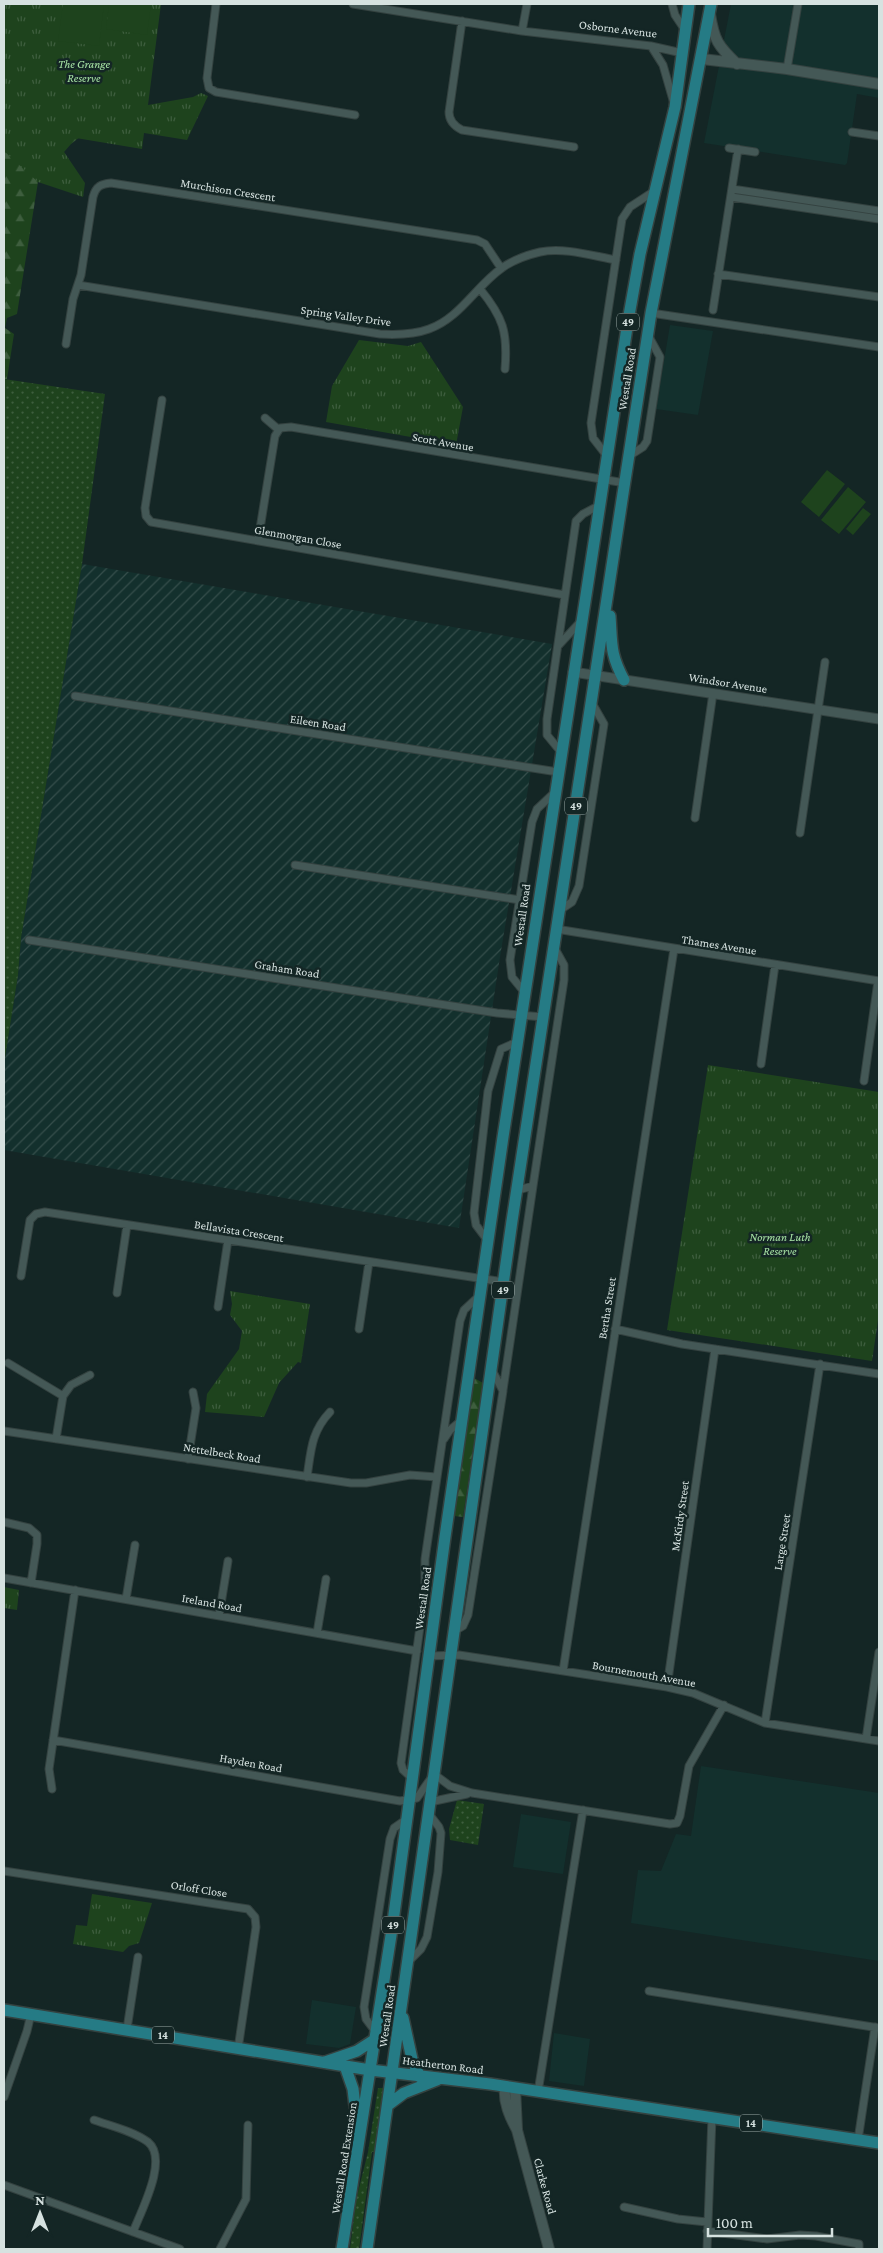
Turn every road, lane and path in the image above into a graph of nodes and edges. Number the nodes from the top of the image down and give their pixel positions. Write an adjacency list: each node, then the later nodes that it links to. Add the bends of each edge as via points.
1 (216, 4): 19 (street, via 207,78 209,88 216,92)
2 (353, 4): 6 (street, Osborne Avenue)
3 (527, 4): 11 (street)
4 (689, 4): 10 (main road, Westall Road / 49)
5 (798, 4): 16 (street)
6 (383, 6): 9 (street, Osborne Avenue)
7 (672, 7): 10 (street)
8 (711, 7): 14 (main road, Westall Road / 49); 15 (main road, via 713,34 719,46)
9 (462, 21): 11 (street, Osborne Avenue); 22 (street, via 448,112 454,126 462,130)
10 (685, 30): 13 (main road, Westall Road / 49)
11 (522, 31): 12 (street, Osborne Avenue)
12 (650, 46): 13 (street, Osborne Avenue); 18 (street, via 664,65)
13 (682, 52): 14 (main road, Osborne Avenue); 18 (main road, Westall Road / 49)
14 (702, 59): 15 (main road, Osborne Avenue); 40 (main road, Westall Road / 49)
15 (737, 64): 16 (main road, Osborne Avenue)
16 (787, 69): 17 (main road, Osborne Avenue)
17 (879, 84)
18 (675, 107): 26 (main road, Westall Road / 49)
19 (356, 115)
20 (852, 132): 21 (street)
21 (879, 136)
22 (574, 147)
23 (729, 148): 24 (street)
24 (738, 149): 25 (street); 27 (street)
25 (755, 152)
26 (657, 189): 33 (street, via 625,213); 48 (main road, Westall Road / 49, via 640,254)
27 (732, 189): 28 (street); 29 (street)
28 (730, 197): 31 (street); 35 (street)
29 (844, 206): 30 (street); 31 (street)
30 (879, 211)
31 (843, 214): 32 (street)
32 (879, 219)
33 (616, 260): 34 (street, Spring Valley Drive, via 567,252 542,252); 48 (street, via 591,423 593,438)
34 (502, 268): 36 (street, Murchison Crescent, via 485,244 477,240 111,183 96,189); 37 (street, Spring Valley Drive)
35 (718, 274): 38 (street); 39 (street)
36 (78, 285): 37 (street, Spring Valley Drive, via 380,334 406,335 430,329 450,318); 42 (street, Murchison Crescent)
37 (480, 289): 44 (street, via 501,319 507,347)
38 (879, 297)
39 (713, 310)
40 (651, 313): 41 (main road, Westall Road / 49); 43 (street)
41 (648, 335): 49 (main road, Westall Road / 49); 49 (street, via 660,357 647,441)
42 (66, 344)
43 (879, 347)
44 (505, 369)
45 (162, 400): 53 (street, Glenmorgan Close, via 146,516 151,522 161,525)
46 (265, 418): 47 (street)
47 (279, 430): 50 (street, Scott Avenue, via 291,427); 53 (street, via 275,436)
48 (607, 456): 50 (main road, Westall Road / 49)
49 (629, 456): 51 (main road, Westall Road / 49)
50 (603, 481): 51 (street, Scott Avenue); 52 (main road, Westall Road / 49)
51 (625, 483): 55 (main road, Westall Road / 49)
52 (600, 504): 54 (street, via 576,521); 56 (main road, Westall Road / 49)
53 (258, 541): 54 (street, Glenmorgan Close)
54 (565, 594): 57 (street)
55 (608, 597): 60 (main road, Westall Road / 49); 61 (main road, via 611,650)
56 (582, 621): 57 (street); 59 (main road, Westall Road / 49)
57 (557, 646): 67 (street, via 547,720 548,735)
58 (824, 662): 65 (street)
59 (573, 672): 60 (street, Windsor Avenue); 67 (main road, Westall Road / 49)
60 (596, 676): 61 (street, Windsor Avenue); 64 (main road, Westall Road / 49)
61 (624, 680): 62 (street, Windsor Avenue)
62 (713, 693): 65 (street, Windsor Avenue); 70 (street)
63 (75, 696): 68 (street, Eileen Road)
64 (592, 702): 74 (main road, Westall Road / 49); 74 (street, via 604,724 579,886 572,902)
65 (818, 709): 66 (street, Windsor Avenue); 71 (street)
66 (879, 719)
67 (561, 752): 68 (main road, Westall Road / 49)
68 (558, 772): 69 (main road, Westall Road / 49)
69 (555, 792): 73 (street, Westall Road, via 538,809 532,822); 81 (main road, Westall Road / 49)
70 (695, 818)
71 (800, 833)
72 (295, 865): 73 (street)
73 (520, 900): 81 (street, Westall Road, via 510,960 512,977)
74 (560, 910): 75 (main road, Westall Road / 49)
75 (556, 929): 77 (main road, Westall Road / 49); 78 (street, Thames Avenue)
76 (29, 940): 82 (street, Graham Road)
77 (554, 947): 83 (main road, Westall Road / 49); 87 (street, via 564,965 564,980)
78 (674, 949): 79 (street, Thames Avenue); 102 (street, Bertha Street)
79 (775, 965): 80 (street, Thames Avenue); 85 (street)
80 (879, 981): 86 (street)
81 (525, 993): 82 (main road, Westall Road / 49)
82 (522, 1015): 83 (street, Graham Road); 84 (main road, Westall Road / 49)
83 (543, 1017): 88 (main road, Westall Road / 49)
84 (517, 1042): 89 (main road, Westall Road / 49); 93 (street, via 501,1049 488,1091 474,1213 476,1225)
85 (761, 1064)
86 (864, 1081)
87 (533, 1186): 88 (street); 109 (street)
88 (518, 1190): 90 (main road, Westall Road / 49)
89 (491, 1218): 90 (main road); 93 (main road, Westall Road / 49)
90 (512, 1221): 97 (main road, Westall Road / 49)
91 (127, 1225): 92 (street, Bellavista Crescent); 95 (street, Bellavista Crescent, via 45,1212 36,1214 29,1223); 98 (street)
92 (228, 1240): 94 (street, Bellavista Crescent); 100 (street)
93 (488, 1241): 96 (main road, Westall Road / 49)
94 (368, 1262): 96 (street, Bellavista Crescent); 101 (street)
95 (21, 1276)
96 (482, 1279): 97 (street, Bellavista Crescent); 99 (main road, Westall Road / 49)
97 (504, 1282): 106 (main road, Westall Road / 49)
98 (117, 1293)
99 (480, 1296): 113 (main road, Westall Road / 49); 116 (street, Westall Road, via 461,1316)
100 (218, 1307)
101 (358, 1328)
102 (615, 1330): 103 (street); 135 (street, Bertha Street)
103 (715, 1349): 105 (street); 136 (street, McKirdy Street)
104 (8, 1363): 111 (street)
105 (820, 1364): 107 (street); 138 (street, Large Street)
106 (491, 1367): 109 (street); 129 (main road, Westall Road / 49)
107 (879, 1374)
108 (90, 1375): 111 (street, via 71,1385)
109 (502, 1391): 129 (street, via 467,1618 463,1626)
110 (193, 1392): 117 (street, via 196,1408)
111 (63, 1396): 115 (street)
112 (330, 1412): 118 (street, via 314,1433)
113 (462, 1420): 116 (street); 134 (main road, Westall Road / 49)
114 (4, 1431): 115 (street, Nettelbeck Road)
115 (56, 1439): 117 (street, Nettelbeck Road)
116 (443, 1441): 119 (street, Westall Road)
117 (188, 1459): 118 (street, Nettelbeck Road)
118 (307, 1477): 119 (street, Nettelbeck Road, via 359,1484 410,1475)
119 (437, 1477): 131 (street, Westall Road, via 425,1559 426,1592)
120 (4, 1522): 125 (street, via 29,1528 37,1535)
121 (135, 1545): 127 (street)
122 (228, 1561): 128 (street)
123 (4, 1578): 125 (street, Ireland Road)
124 (326, 1579): 130 (street)
125 (30, 1582): 126 (street, Ireland Road)
126 (75, 1590): 127 (street, Ireland Road); 140 (street)
127 (126, 1599): 128 (street, Ireland Road)
128 (219, 1616): 130 (street, Ireland Road)
129 (453, 1632): 133 (main road, Westall Road / 49)
130 (317, 1633): 131 (street, Ireland Road)
131 (417, 1651): 143 (street, Westall Road, via 401,1763 403,1770)
132 (879, 1652): 139 (street)
133 (450, 1654): 134 (street, Bournemouth Avenue); 135 (street, Bournemouth Avenue); 142 (main road, Westall Road / 49)
134 (429, 1656): 143 (main road, Westall Road / 49)
135 (563, 1671): 136 (street, Bournemouth Avenue)
136 (667, 1687): 137 (street, Bournemouth Avenue)
137 (724, 1705): 138 (street, Bournemouth Avenue); 148 (street, via 689,1766 677,1823)
138 (765, 1723): 139 (street, Bournemouth Avenue)
139 (866, 1739): 141 (street, Bournemouth Avenue)
140 (53, 1740): 144 (street, via 49,1769); 146 (street, Hayden Road, via 400,1801)
141 (879, 1741)
142 (434, 1774): 145 (street, via 450,1786); 146 (street, via 420,1794); 147 (main road, Westall Road / 49)
143 (413, 1779): 146 (main road, Westall Road / 49)
144 (52, 1789)
145 (472, 1793): 147 (street, via 449,1796); 148 (street)
146 (410, 1800): 149 (main road, Westall Road / 49)
147 (430, 1808): 152 (main road, Westall Road / 49); 152 (street, via 441,1833 438,1872 422,1949)
148 (583, 1810): 168 (street)
149 (407, 1818): 159 (main road, Westall Road / 49); 159 (street, Westall Road, via 394,1828 390,1839 365,1998 364,2014)
150 (4, 1871): 160 (street, Orloff Close, via 248,1909 255,1917 256,1927)
151 (138, 1957): 158 (street)
152 (407, 1963): 154 (main road, Westall Road / 49)
153 (649, 1991): 157 (street)
154 (402, 2009): 164 (main road, Westall Road / 49); 165 (main road, via 409,2047)
155 (4, 2010): 156 (main road, Heatherton Road / 14)
156 (31, 2014): 158 (main road, Heatherton Road / 14); 169 (street)
157 (877, 2027): 174 (street)
158 (127, 2029): 160 (main road, Heatherton Road / 14)
159 (374, 2035): 161 (main road, via 357,2051); 163 (main road, Westall Road / 49)
160 (238, 2048): 161 (main road, Heatherton Road / 14)
161 (322, 2063): 162 (main road, Heatherton Road / 14)
162 (345, 2066): 163 (main road, Heatherton Road / 14); 176 (main road, via 352,2089)
163 (370, 2070): 164 (main road, Heatherton Road / 14); 176 (main road, Westall Road Extension / 49)
164 (393, 2073): 165 (main road, Heatherton Road / 14); 170 (main road, 49)
165 (420, 2076): 166 (main road, Heatherton Road / 14)
166 (438, 2079): 167 (main road, Heatherton Road / 14); 170 (main road, via 404,2093)
167 (510, 2087): 168 (main road, Heatherton Road / 14); 187 (main road, Clarke Road, via 514,2096 517,2130)
168 (538, 2092): 171 (main road, Heatherton Road / 14)
169 (4, 2097)
170 (388, 2105): 186 (main road, 49)
171 (712, 2117): 174 (main road, Heatherton Road / 14); 179 (street)
172 (94, 2120): 181 (street, via 140,2138 156,2154 156,2168)
173 (248, 2125): 184 (street, via 246,2199)
174 (858, 2140): 175 (main road, Heatherton Road / 14)
175 (879, 2144)
176 (359, 2146): 185 (main road, Westall Road Extension / 49)
177 (4, 2186): 181 (street)
178 (624, 2207): 179 (street)
179 (707, 2222): 180 (street)
180 (707, 2231): 182 (street, via 768,2240 816,2236); 188 (street)
181 (133, 2232): 183 (street)
182 (859, 2247)
183 (180, 2249)
184 (220, 2249)
185 (342, 2249)
186 (367, 2249)
187 (549, 2249)
188 (707, 2249)

